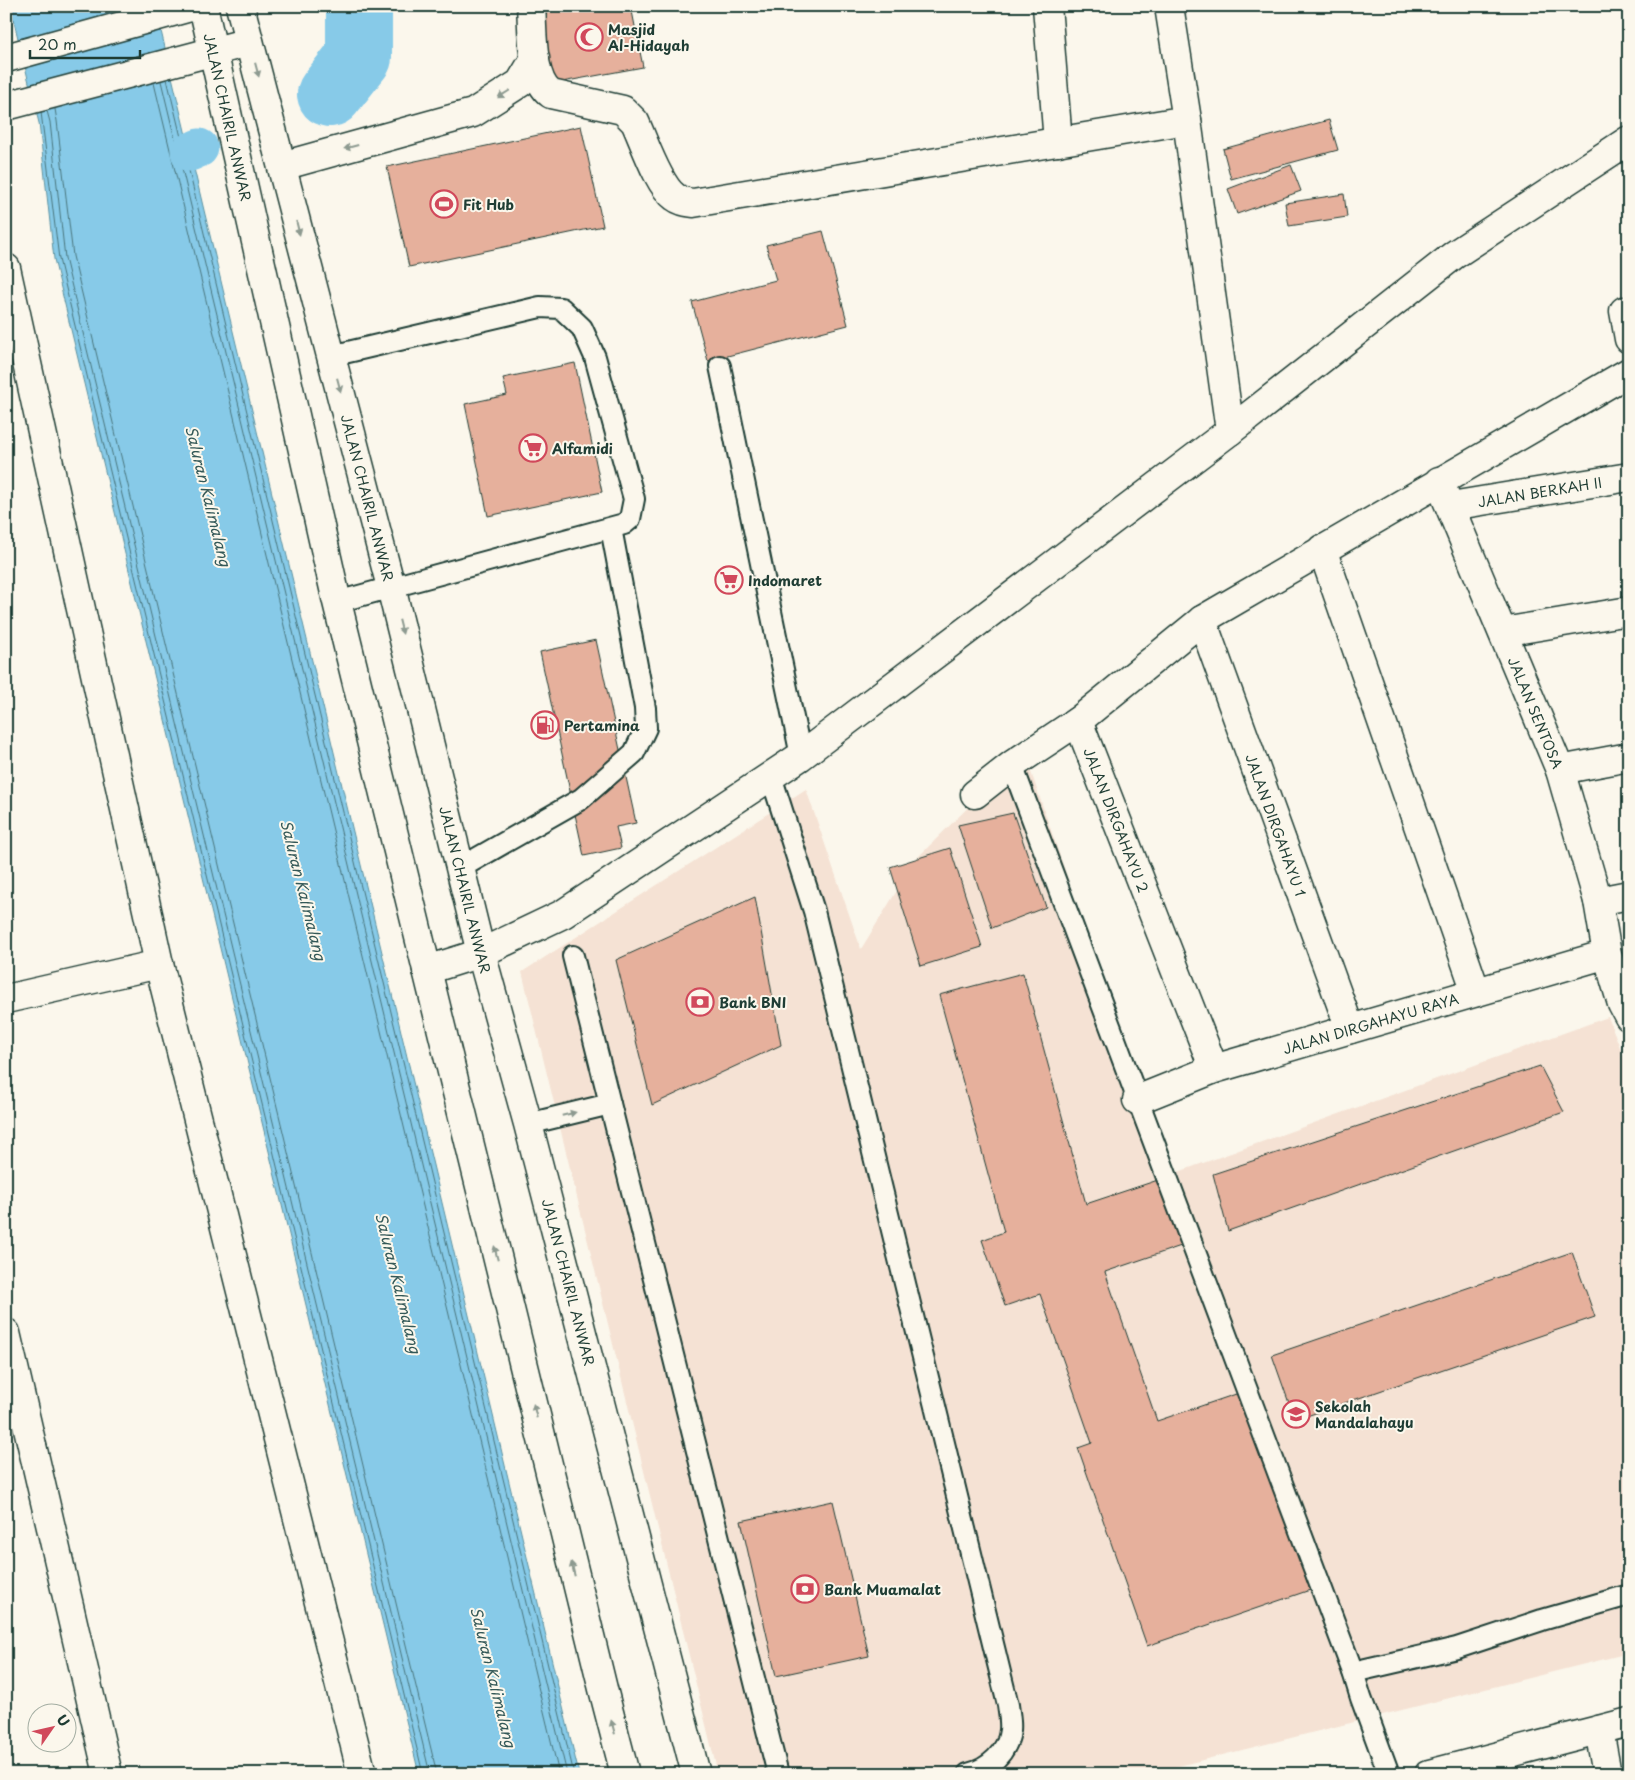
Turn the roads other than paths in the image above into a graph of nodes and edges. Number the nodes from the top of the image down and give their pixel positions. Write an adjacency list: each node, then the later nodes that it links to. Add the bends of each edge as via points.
1 (203, 6): 8 (street, JALAN CHAIRIL ANWAR)
2 (240, 6): 7 (street, JALAN CHAIRIL ANWAR)
3 (532, 6): 10 (street)
4 (1047, 6): 14 (street)
5 (1169, 6): 12 (street)
6 (182, 10): 9 (street)
7 (249, 42): 8 (street); 15 (street, JALAN CHAIRIL ANWAR, one-way to 15)
8 (214, 51): 11 (street); 29 (street, JALAN CHAIRIL ANWAR)
9 (6, 58)
10 (535, 58): 14 (street, via 540,81 551,94 629,114 663,184 675,198 693,203); 15 (street, one-way to 15, via 520,83 473,113)
11 (14, 104)
12 (1187, 120): 14 (street); 22 (street)
13 (1629, 140): 22 (street, via 1454,255)
14 (1058, 142)
15 (282, 166): 19 (street, JALAN CHAIRIL ANWAR, one-way to 19)
16 (6, 268): 46 (street)
17 (1626, 311): 18 (street)
18 (1629, 339)
19 (331, 356): 26 (lane, via 540,307 561,308 582,328 595,357 634,499 630,519); 28 (street, JALAN CHAIRIL ANWAR, one-way to 28)
20 (720, 366): 34 (lane)
21 (1629, 372): 24 (street)
22 (1230, 431): 34 (street)
23 (1629, 476): 25 (street, JALAN BERKAH II)
24 (1440, 481): 25 (street, JALAN SENTOSA); 27 (street)
25 (1451, 506): 32 (street, JALAN SENTOSA)
26 (611, 528): 28 (lane); 40 (lane, via 646,728 634,752 581,799)
27 (1322, 550): 31 (street); 48 (street)
28 (391, 586): 29 (lane); 40 (street, JALAN CHAIRIL ANWAR, one-way to 40)
29 (337, 602): 47 (street, JALAN CHAIRIL ANWAR)
30 (1629, 610): 32 (street)
31 (1202, 620): 33 (street); 51 (street, JALAN DIRGAHAYU 1)
32 (1503, 632): 37 (street, JALAN SENTOSA)
33 (1078, 721): 36 (street); 52 (street, JALAN DIRGAHAYU 2)
34 (801, 756): 38 (street)
35 (1629, 757): 37 (street)
36 (1012, 765): 39 (street); 53 (lane)
37 (1560, 770): 42 (street, JALAN SENTOSA)
38 (771, 776): 43 (street, via 563,914); 66 (lane, via 814,911 1008,1705 1010,1730 1005,1746 992,1763)
39 (975, 794)
40 (460, 868): 43 (street, JALAN CHAIRIL ANWAR)
41 (1629, 895): 42 (street)
42 (1598, 901): 44 (street, JALAN SENTOSA)
43 (481, 953): 47 (street); 55 (street, JALAN CHAIRIL ANWAR)
44 (1607, 954): 48 (street, JALAN DIRGAHAYU RAYA); 50 (street, JALAN SENTOSA)
45 (573, 956): 54 (lane)
46 (159, 964): 49 (street); 62 (street)
47 (427, 970): 63 (street, JALAN CHAIRIL ANWAR, one-way to 47)
48 (1476, 992): 51 (street, JALAN DIRGAHAYU RAYA)
49 (6, 999)
50 (1629, 1017)
51 (1350, 1029): 52 (street, JALAN DIRGAHAYU RAYA)
52 (1214, 1069): 53 (street, JALAN DIRGAHAYU RAYA)
53 (1137, 1100): 58 (lane)
54 (610, 1104): 55 (lane, one-way to 54); 65 (lane)
55 (528, 1124): 64 (street, JALAN CHAIRIL ANWAR)
56 (6, 1333): 61 (street)
57 (1629, 1595): 58 (lane, via 1457,1648)
58 (1353, 1672): 67 (lane)
59 (1629, 1722): 60 (street)
60 (1599, 1730): 68 (street); 69 (street)
61 (108, 1774)
62 (362, 1774)
63 (626, 1774)
64 (696, 1774)
65 (778, 1774)
66 (968, 1774)
67 (1389, 1774)
68 (1429, 1774)
69 (1607, 1774)

